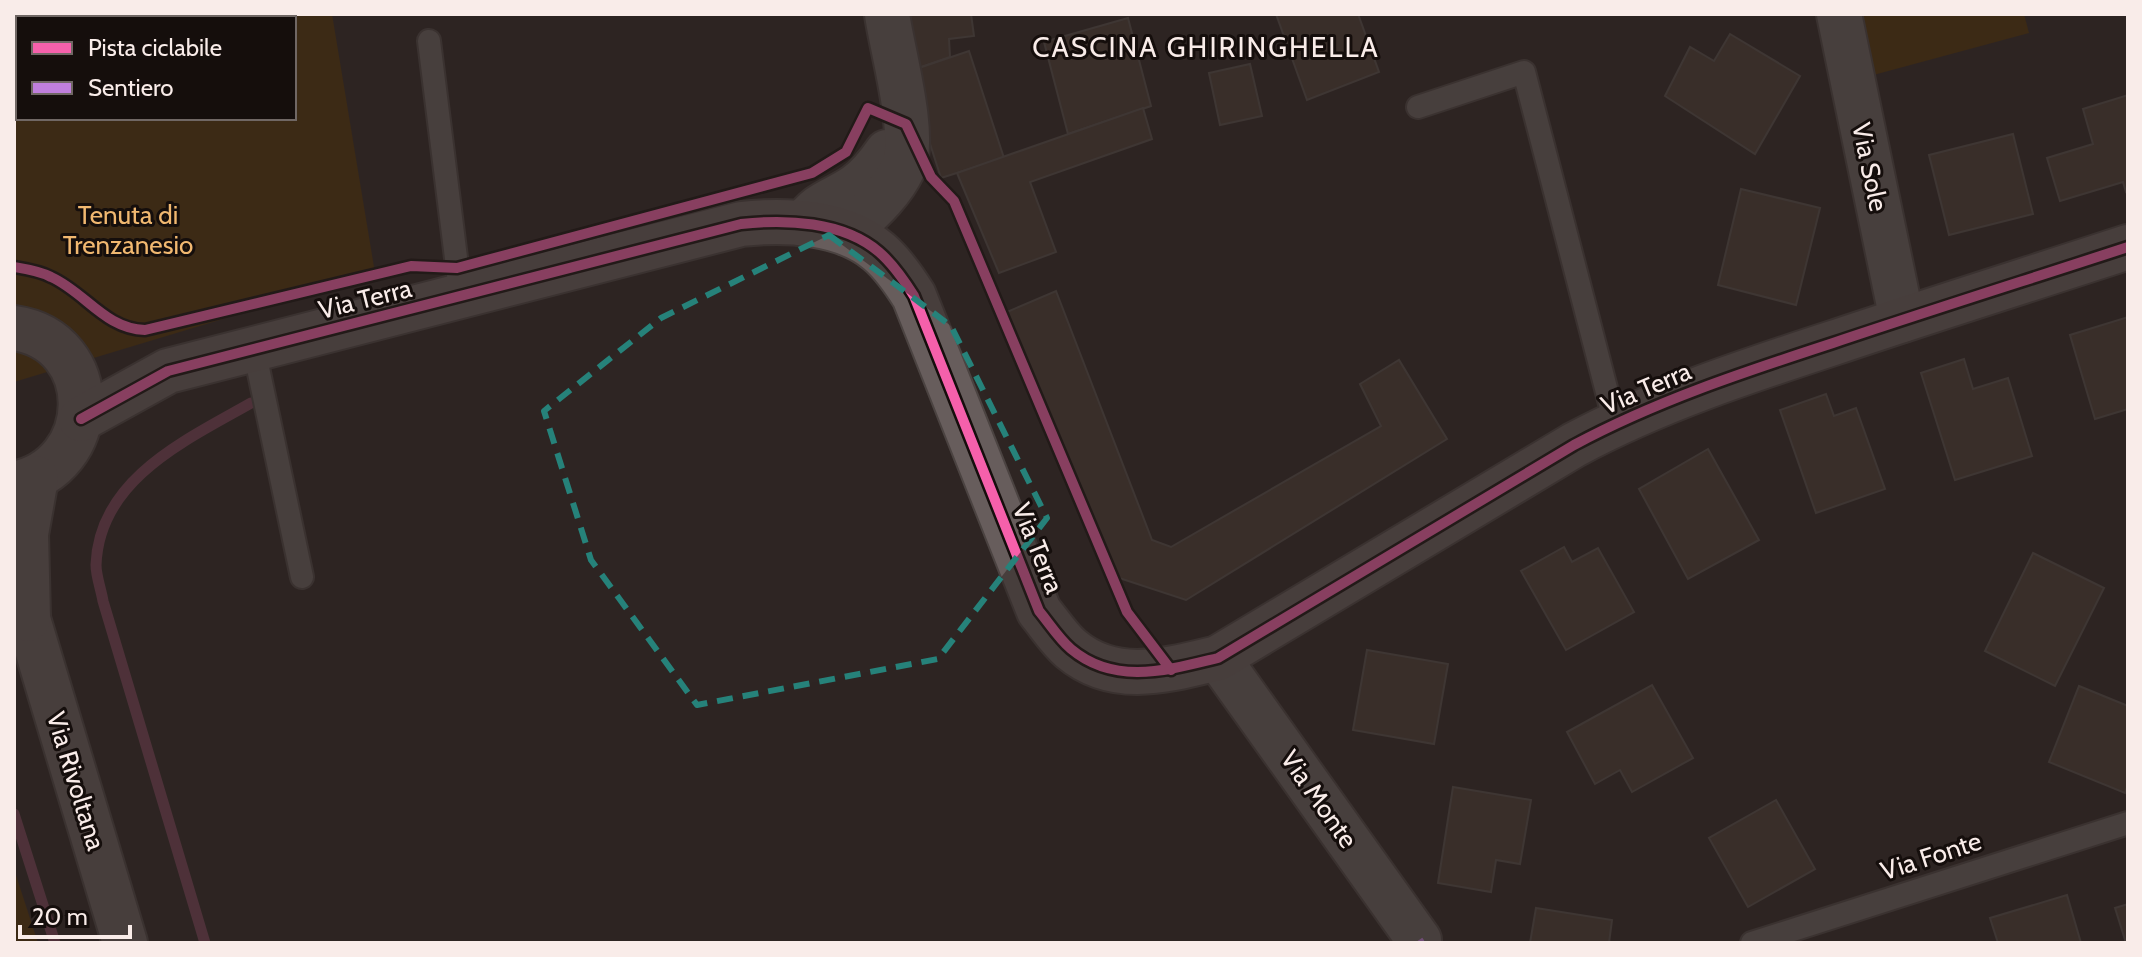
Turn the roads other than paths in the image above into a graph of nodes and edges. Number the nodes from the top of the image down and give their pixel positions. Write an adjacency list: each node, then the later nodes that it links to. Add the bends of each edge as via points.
1 (887, 14): 5 (street)
2 (1839, 14): 10 (street, Via Sole)
3 (429, 41): 9 (lane)
4 (1418, 107): 16 (lane, via 1524,72)
5 (906, 124): 6 (street, via 872,172 820,204); 7 (street, via 902,170 884,197)
6 (804, 224): 7 (street, Via Terra); 9 (street, Via Terra, via 741,224)
7 (847, 233): 20 (street, Via Terra, via 891,263 914,296 1039,611 1069,648 1099,667 1136,674)
8 (2128, 247): 10 (street, Via Terra)
9 (461, 298): 12 (street, Via Terra)
10 (1902, 320): 16 (street, Via Terra, via 1732,376)
11 (14, 328): 13 (street, via 43,337)
12 (254, 349): 14 (street, Via Terra); 18 (lane)
13 (68, 362): 14 (street, Via Terra); 15 (street, via 80,389)
14 (168, 371): 15 (street, Via Terra)
15 (81, 419): 17 (street, via 66,454)
16 (1615, 423): 20 (street, Via Terra)
17 (25, 481): 19 (street, Via Rivoltana)
18 (302, 577)
19 (21, 604): 23 (street, Via Rivoltana)
20 (1218, 658): 22 (street, Via Monte)
21 (2128, 823): 24 (lane, Via Fonte)
22 (1419, 940)
23 (125, 943)
24 (1752, 943)

